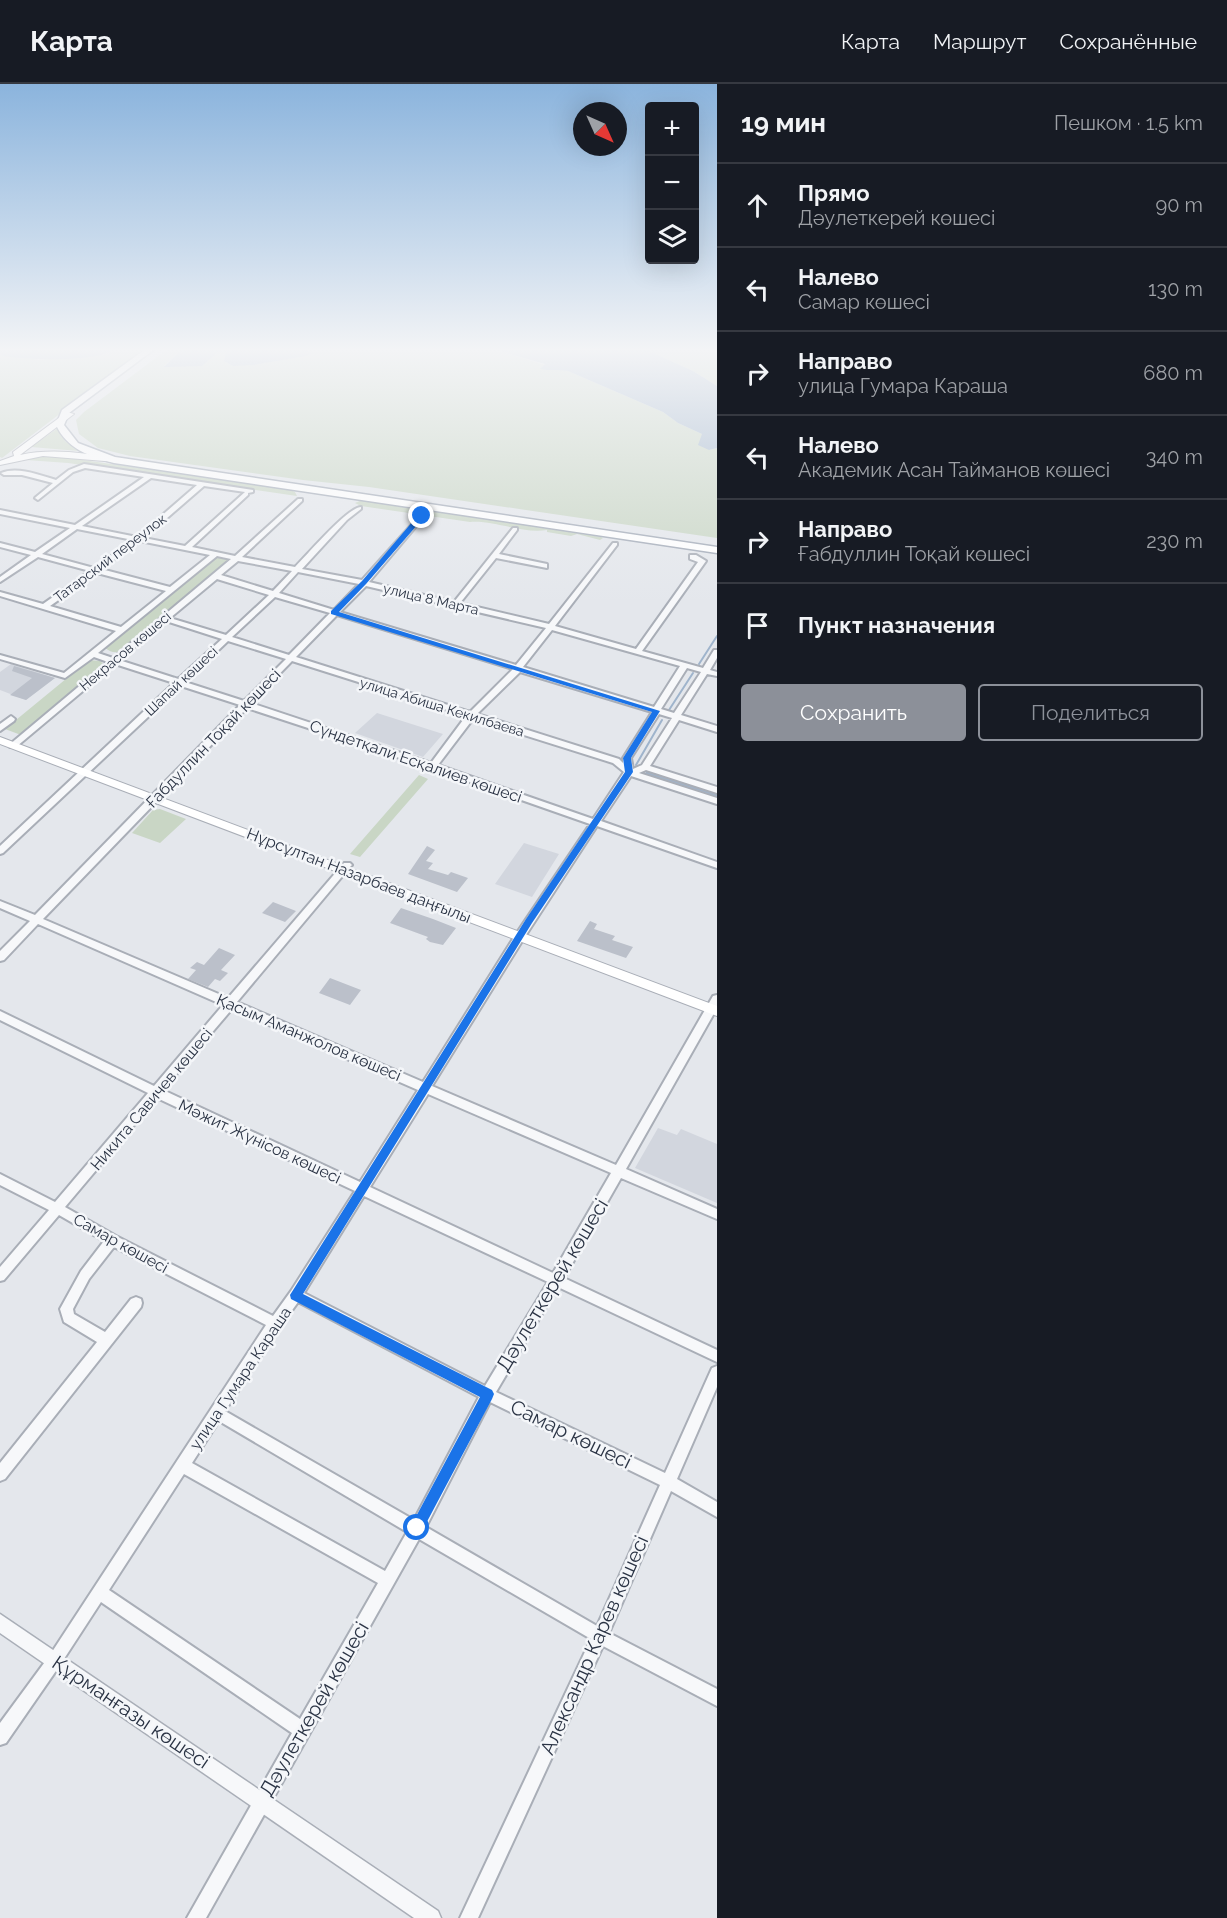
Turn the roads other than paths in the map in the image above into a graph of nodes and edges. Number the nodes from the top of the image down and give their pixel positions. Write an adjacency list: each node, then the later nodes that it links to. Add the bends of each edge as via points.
1 (40, 434): 7 (main road)
2 (45, 434): 5 (main road)
3 (65, 434): 6 (main road)
4 (71, 434): 8 (main road, via 90,449)
5 (22, 451): 6 (main road); 7 (main road); 9 (main road)
6 (95, 454): 8 (main road)
7 (10, 456): 9 (main road)
8 (115, 459): 9 (main road, via 37,453); 25 (main road)
9 (1, 464)
10 (4, 473): 12 (street)
11 (148, 476): 12 (street, via 84,466); 13 (street); 19 (street)
12 (58, 482): 14 (street)
13 (202, 484): 21 (street, Татарский переулок); 24 (street, via 249,492)
14 (38, 498)
15 (300, 500): 30 (street, Некрасов көшесі)
16 (359, 508): 32 (street, Шапай көшесі)
17 (0, 512): 19 (street, улица 8 Марта)
18 (422, 516): 36 (street, Ғабдуллин Тоқай көшесі)
19 (78, 526): 21 (street, улица 8 Марта); 27 (street)
20 (515, 529): 28 (street)
21 (140, 538): 24 (street, улица 8 Марта); 33 (street, Татарский переулок)
22 (615, 544): 44 (street)
23 (0, 545): 27 (street)
24 (187, 548): 26 (street, улица 8 Марта)
25 (717, 549)
26 (217, 554): 30 (street, улица 8 Марта); 37 (street, Некрасов көшесі)
27 (38, 555): 33 (street); 35 (street)
28 (494, 555): 31 (street); 40 (street)
29 (693, 557): 47 (street, via 702,561)
30 (237, 558): 32 (street, улица 8 Марта); 34 (street, Некрасов көшесі)
31 (544, 566)
32 (298, 569): 36 (street, улица 8 Марта); 39 (street, Шапай көшесі)
33 (96, 570): 37 (street); 41 (street, Татарский переулок)
34 (215, 576): 39 (street); 43 (street, Некрасов көшесі)
35 (0, 580)
36 (364, 583): 40 (street, улица 8 Марта); 42 (street, Ғабдуллин Тоқай көшесі)
37 (171, 590): 45 (street, Некрасов көшесі)
38 (0, 594): 41 (street)
39 (274, 594): 42 (street); 46 (street, Шапай көшесі)
40 (455, 605): 44 (street, улица 8 Марта)
41 (44, 607): 45 (street)
42 (334, 613): 51 (street, Ғабдуллин Тоқай көшесі); 54 (street)
43 (164, 618): 46 (street, улица Абиша Кекилбаева); 52 (street, Некрасов көшесі)
44 (550, 627): 47 (street, улица 8 Марта); 54 (street)
45 (123, 630): 49 (street, Некрасов көшесі)
46 (228, 638): 51 (street, улица Абиша Кекилбаева); 57 (street, Шапай көшесі)
47 (638, 651): 53 (street, улица 8 Марта)
48 (717, 652): 55 (street)
49 (93, 654): 50 (street, Некрасов көшесі, via 65,676); 52 (street, Сүндетқали Есқалиев көшесі)
50 (0, 657)
51 (290, 658): 58 (street, Ғабдуллин Тоқай көшесі); 60 (street, улица Абиша Кекилбаева)
52 (114, 661): 57 (street, Сүндетқали Есқалиев көшесі); 66 (street, Некрасов көшесі)
53 (685, 665): 55 (street, улица 8 Марта); 59 (street, улица Гумара Караша)
54 (517, 670): 59 (street); 60 (street)
55 (705, 671): 56 (street, улица 8 Марта); 61 (street)
56 (717, 674)
57 (179, 682): 58 (street, Сүндетқали Есқалиев көшесі); 69 (street, Шапай көшесі)
58 (247, 704): 67 (street, Сүндетқали Есқалиев көшесі); 72 (street, Ғабдуллин Тоқай көшесі)
59 (656, 711): 61 (street); 70 (street, улица Гумара Караша, via 627,758)
60 (471, 716): 67 (street); 70 (street, улица Абиша Кекилбаева, via 616,762)
61 (678, 717): 64 (street); 68 (street)
62 (11, 719): 63 (street)
63 (0, 728)
64 (717, 729)
65 (0, 740): 66 (main road, Нұрсұлтан Назарбаев даңғылы)
66 (13, 745): 69 (main road, Нұрсұлтан Назарбаев даңғылы)
67 (433, 766): 74 (street, Сүндетқали Есқалиев көшесі)
68 (645, 766): 70 (street); 71 (street)
69 (85, 771): 72 (main road, Нұрсұлтан Назарбаев даңғылы); 75 (street, Шапай көшесі)
70 (629, 772): 73 (street, улица Абиша Кекилбаева); 74 (street, улица Гумара Караша)
71 (717, 790)
72 (157, 797): 77 (main road, Нұрсұлтан Назарбаев даңғылы); 79 (street, Ғабдуллин Тоқай көшесі)
73 (717, 801)
74 (596, 823): 76 (street, Сүндетқали Есқалиев көшесі); 80 (street, улица Гумара Караша)
75 (0, 851)
76 (717, 865)
77 (346, 867): 80 (main road, Нұрсұлтан Назарбаев даңғылы); 82 (street, Никита Савичев көшесі)
78 (0, 903): 79 (street, Қасым Аманжолов көшесі)
79 (37, 920): 81 (street, Ғабдуллин Тоқай көшесі); 82 (street, Қасым Аманжолов көшесі)
80 (520, 936): 83 (main road, Нұрсұлтан Назарбаев даңғылы); 85 (street, улица Гумара Караша)
81 (0, 957)
82 (232, 1004): 85 (street, Қасым Аманжолов көшесі); 86 (street, Никита Савичев көшесі)
83 (715, 1006): 87 (street, Дәулеткерей көшесі)
84 (0, 1015): 86 (street, Мәжит Жүнісов көшесі)
85 (425, 1088): 87 (street, Қасым Аманжолов көшесі); 89 (street, улица Гумара Караша)
86 (156, 1092): 89 (street, Мәжит Жүнісов көшесі); 90 (street, Никита Савичев көшесі)
87 (619, 1172): 91 (street, Қасым Аманжолов көшесі); 94 (street, Дәулеткерей көшесі)
88 (0, 1179): 90 (street, Самар көшесі)
89 (362, 1189): 94 (street, Мәжит Жүнісов көшесі); 95 (street, улица Гумара Караша)
90 (58, 1209): 92 (street, Самар көшесі); 93 (street, Никита Савичев көшесі)
91 (717, 1214)
92 (112, 1240): 97 (street, Самар көшесі); 98 (street, via 85,1275 66,1309 69,1318)
93 (0, 1276)
94 (556, 1280): 99 (street, Мәжит Жүнісов көшесі); 101 (street, Дәулеткерей көшесі)
95 (296, 1295): 97 (street, улица Гумара Караша); 101 (street, Самар көшесі)
96 (136, 1303): 98 (street)
97 (274, 1323): 102 (street, улица Гумара Караша)
98 (106, 1340): 104 (street)
99 (717, 1356)
100 (717, 1372): 105 (street, Александр Карев көшесі)
101 (488, 1394): 105 (street, Самар көшесі); 107 (street, Дәулеткерей көшесі)
102 (217, 1413): 103 (street, улица Гумара Караша); 107 (street)
103 (182, 1465): 108 (street); 109 (street, улица Гумара Караша)
104 (0, 1474)
105 (667, 1481): 106 (street, Самар көшесі); 111 (street, Александр Карев көшесі)
106 (717, 1510)
107 (417, 1528): 108 (street, Дәулеткерей көшесі); 111 (street)
108 (387, 1580): 114 (street, Дәулеткерей көшесі)
109 (99, 1592): 112 (street, улица Гумара Караша); 114 (street)
110 (0, 1623): 112 (street, Құрманғазы көшесі)
111 (600, 1636): 113 (street); 119 (street, Александр Карев көшесі)
112 (55, 1660): 115 (street, улица Гумара Караша); 116 (street, Құрманғазы көшесі)
113 (717, 1698)
114 (302, 1730): 116 (street, Дәулеткерей көшесі)
115 (0, 1737)
116 (262, 1801): 117 (street, Дәулеткерей көшесі); 118 (street, Құрманғазы көшесі)
117 (196, 1918)
118 (431, 1918)
119 (469, 1918)

